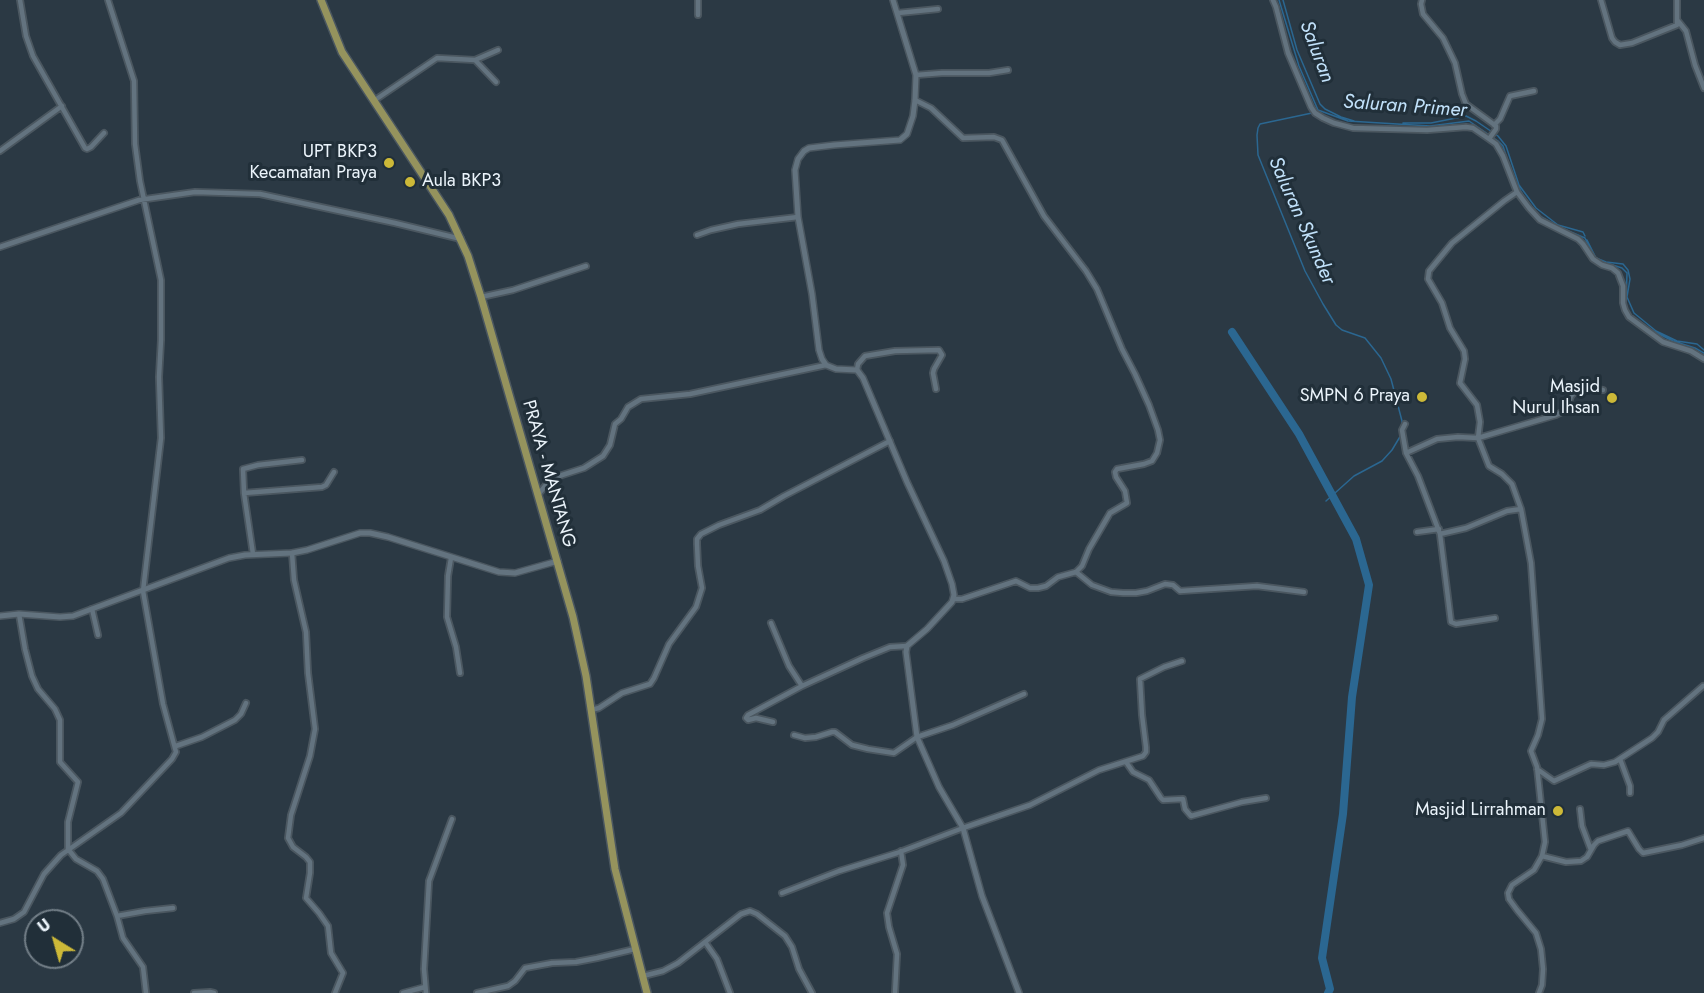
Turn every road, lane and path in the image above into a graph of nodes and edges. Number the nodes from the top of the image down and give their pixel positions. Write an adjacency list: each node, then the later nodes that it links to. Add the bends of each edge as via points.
1 (20, 0): 23 (street, via 29,46)
2 (108, 0): 29 (street, via 134,81 135,144)
3 (321, 0): 21 (main road, PRAYA - MANTANG, via 342,52)
4 (698, 0): 12 (street)
5 (893, 0): 11 (street)
6 (1273, 0): 26 (street, via 1288,53 1315,113 1353,128 1466,127)
7 (1422, 0): 24 (street, via 1423,14 1443,38 1455,63 1466,104)
8 (1601, 0): 13 (street, via 1612,38 1620,45 1673,27)
9 (1677, 0): 13 (street)
10 (938, 9): 11 (street)
11 (898, 13): 17 (street)
12 (698, 15)
13 (1678, 21): 19 (street, via 1686,31)
14 (498, 50): 15 (street)
15 (475, 60): 18 (street); 21 (street, via 435,58)
16 (1008, 70): 17 (street)
17 (916, 75): 22 (street)
18 (496, 82)
19 (1704, 88)
20 (1534, 91): 24 (street, via 1510,96)
21 (375, 100): 32 (main road, PRAYA - MANTANG)
22 (915, 100): 30 (street, via 909,128 900,140 804,151 795,170); 56 (street, via 931,108 963,138 994,137 1005,144 1044,216 1097,289 1158,430 1160,440 1152,461 1115,472 1127,503 1107,517)
23 (62, 106): 25 (street, via 85,148); 27 (street)
24 (1495, 127): 26 (street)
25 (104, 133)
26 (1490, 138): 28 (street, via 1503,156)
27 (0, 151)
28 (1517, 192): 36 (street, via 1540,220 1578,239 1593,259 1618,273 1629,317 1663,342); 42 (street, via 1452,243 1428,274 1464,351 1460,383 1477,405)
29 (145, 199): 32 (street, via 195,192 260,194); 33 (street); 57 (street, via 161,280 161,418)
30 (798, 217): 31 (street, via 738,224); 37 (street, via 819,350)
31 (697, 235)
32 (461, 239): 35 (main road, PRAYA - MANTANG)
33 (0, 247)
34 (586, 266): 35 (street)
35 (481, 297): 48 (main road, PRAYA - MANTANG)
36 (1704, 359)
37 (826, 364): 38 (street); 48 (street, via 690,394 641,399 628,406 615,424 603,456 549,481)
38 (856, 370): 39 (street, via 865,356 939,350 942,355 933,373); 43 (street)
39 (936, 389)
40 (1603, 390): 42 (street, via 1582,387 1557,415)
41 (1405, 424): 44 (street, via 1402,430)
42 (1478, 438): 44 (street, via 1437,439); 49 (street, via 1489,466 1512,484)
43 (890, 441): 59 (street, via 944,561); 73 (street, via 760,510 701,534 697,544 702,588 696,607 669,644 654,678 650,684 622,693)
44 (1406, 453): 50 (street)
45 (302, 460): 47 (street, via 244,468)
46 (334, 472): 47 (street, via 322,487)
47 (244, 493): 53 (street)
48 (538, 495): 55 (main road, PRAYA - MANTANG)
49 (1521, 509): 50 (street, via 1457,531); 80 (street, via 1531,563 1542,719 1531,751)
50 (1440, 531): 51 (street); 63 (street, via 1451,622)
51 (1417, 532)
52 (292, 553): 53 (street); 54 (street, via 362,533 388,537); 102 (street, via 306,632 315,729 288,838 310,862 306,898 328,926 331,953 343,973)
53 (253, 554): 57 (street, via 229,558)
54 (452, 558): 55 (street, via 511,574); 68 (street, via 447,618)
55 (558, 561): 73 (main road, PRAYA - MANTANG)
56 (1076, 572): 58 (street, via 1092,585 1122,593 1147,591 1165,584 1180,591 1257,585); 59 (street, via 1038,588 1016,581)
57 (143, 591): 60 (street); 77 (street, via 163,704)
58 (1304, 592)
59 (954, 599): 66 (street)
60 (92, 609): 61 (street, via 68,617); 65 (street)
61 (20, 614): 62 (street); 87 (street, via 32,676 60,720 59,760 78,784 68,822)
62 (0, 616)
63 (1495, 618)
64 (771, 623): 69 (street)
65 (98, 635)
66 (907, 646): 69 (street, via 890,647); 76 (street)
67 (1182, 661): 79 (street, via 1140,679 1146,752)
68 (460, 673)
69 (802, 686): 74 (street, via 746,718)
70 (1703, 686): 78 (street, via 1664,720 1652,738)
71 (1024, 694): 76 (street)
72 (246, 703): 77 (street, via 236,720)
73 (591, 710): 96 (main road, PRAYA - MANTANG, via 615,869)
74 (773, 722)
75 (794, 735): 76 (street, via 805,738 835,732 852,745 894,753)
76 (917, 737): 85 (street)
77 (176, 746): 87 (street, via 172,759 127,807)
78 (1620, 759): 80 (street, via 1610,764 1591,764 1554,781); 81 (street)
79 (1126, 762): 82 (street, via 1133,772 1149,780 1163,800 1183,799 1191,816); 85 (street, via 1100,770 1030,805)
80 (1537, 769): 90 (street, via 1545,835)
81 (1630, 794)
82 (1266, 798)
83 (1580, 809): 88 (street)
84 (452, 819): 98 (street, via 429,881)
85 (963, 828): 89 (street); 109 (street, via 982,896)
86 (1704, 838): 88 (street, via 1643,853 1628,831 1598,841)
87 (68, 849): 93 (street, via 99,874); 94 (street, via 44,874 24,912)
88 (1591, 850): 90 (street, via 1587,857 1573,863)
89 (901, 851): 91 (street); 108 (street, via 903,865 887,913 897,954)
90 (1542, 856): 110 (street, via 1534,870 1512,885 1508,893 1536,933 1541,949)
91 (782, 893)
92 (173, 908): 93 (street)
93 (117, 916): 99 (street, via 124,941 143,967)
94 (0, 923)
95 (705, 942): 97 (street, via 670,968); 106 (street); 107 (street, via 741,914 752,912 785,936)
96 (635, 949): 97 (main road, PRAYA - MANTANG); 104 (street, via 525,968 508,986)
97 (643, 976): 105 (main road, PRAYA - MANTANG)
98 (425, 990): 103 (street)
99 (146, 993)
100 (195, 993): 101 (street)
101 (214, 993)
102 (335, 993)
103 (403, 993)
104 (477, 993)
105 (647, 993)
106 (730, 993)
107 (812, 993)
108 (895, 993)
109 (1019, 993)
110 (1539, 993)

